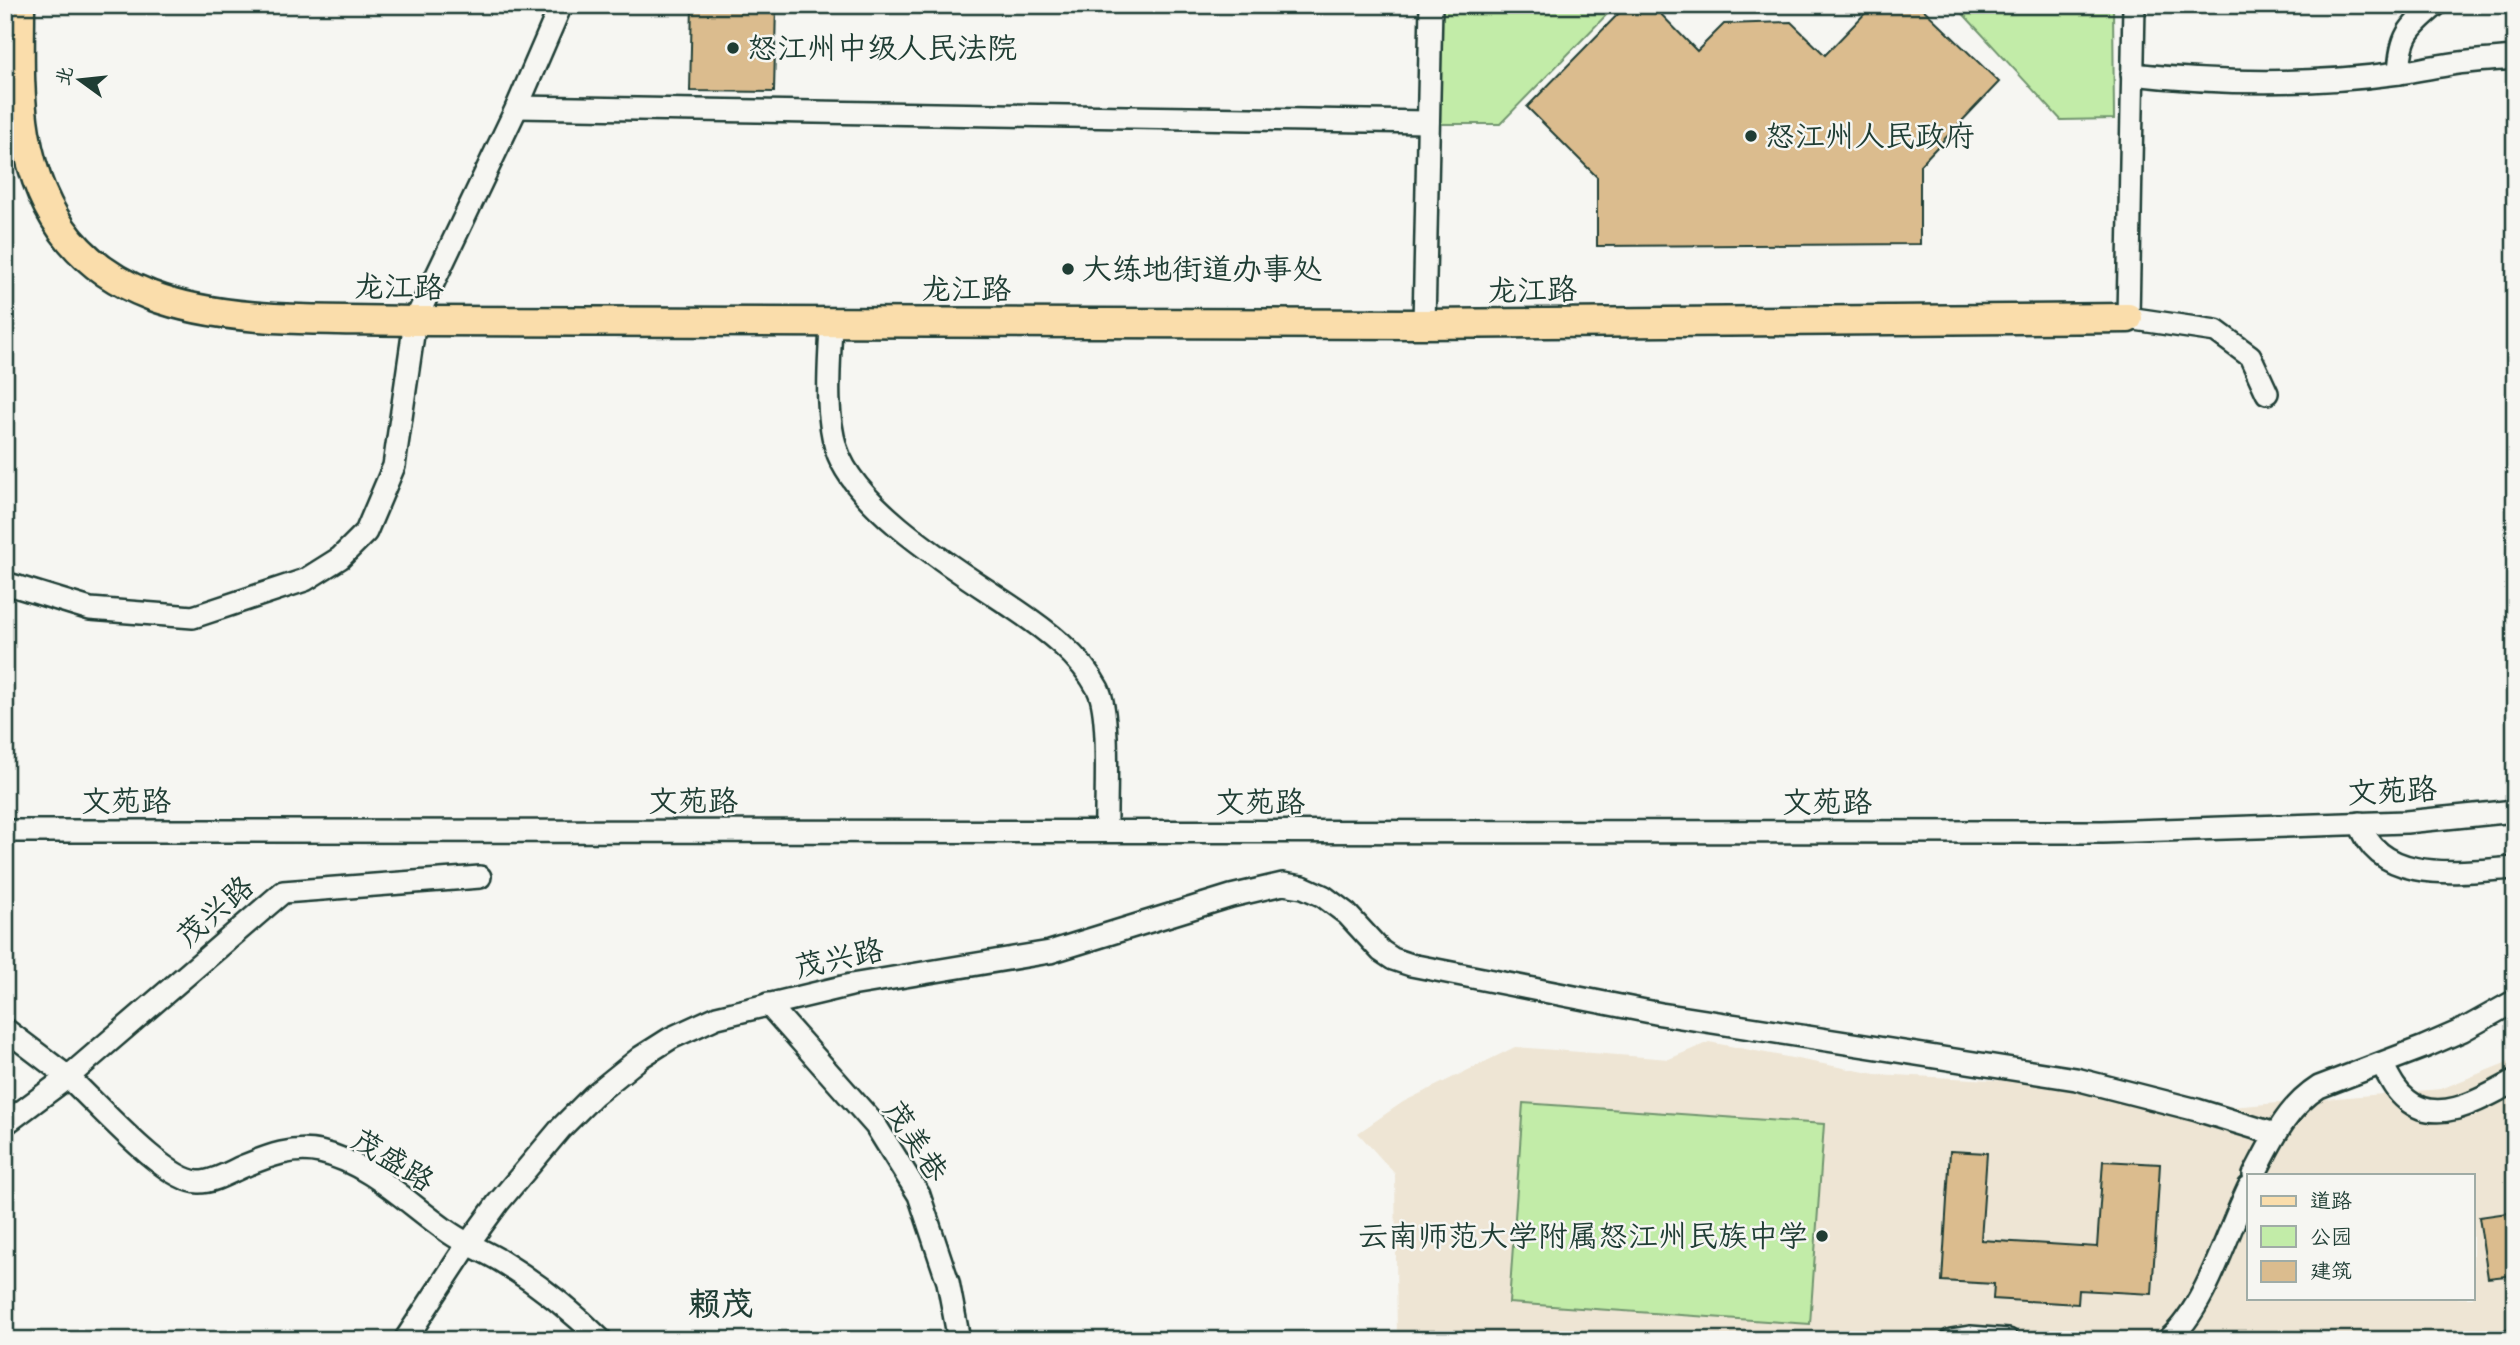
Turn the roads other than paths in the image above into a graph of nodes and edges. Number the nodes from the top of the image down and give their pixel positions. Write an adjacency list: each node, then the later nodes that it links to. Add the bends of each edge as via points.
1 (20, 5): 12 (main road, 龙江路, via 20,80 32,158 57,225 80,253 126,284 204,311 255,317)
2 (561, 5): 9 (street)
3 (1431, 5): 10 (street)
4 (2133, 5): 8 (street)
5 (2436, 5): 7 (street, via 2410,26 2400,51)
6 (2515, 58): 7 (street)
7 (2399, 73): 8 (street, via 2248,82)
8 (2132, 74): 11 (street)
9 (517, 107): 10 (street); 12 (street)
10 (1428, 122): 14 (street)
11 (2128, 318): 14 (main road, 龙江路); 15 (street, via 2216,331 2250,356)
12 (415, 321): 13 (main road, 龙江路); 16 (street, via 394,466 366,532 340,558 305,580 193,617 90,609)
13 (831, 322): 14 (main road, 龙江路); 20 (street, via 829,412 836,449 850,480 927,549 1044,629 1083,666 1099,691 1105,715)
14 (1424, 324)
15 (2267, 393)
16 (5, 583)
17 (2515, 811): 18 (street, 文苑路)
18 (2360, 823): 20 (street, 文苑路, via 2103,832); 21 (street, via 2371,847 2396,864 2441,870)
19 (5, 831): 20 (street, 文苑路)
20 (1106, 831)
21 (2515, 868)
22 (480, 877): 27 (street, 茂兴路, via 283,892)
23 (2515, 1000): 26 (street, via 2463,1030)
24 (768, 1004): 30 (street, 茂兴路, via 851,985 1050,952 1283,884 1323,896 1373,944 1411,965 1661,1014 2076,1079); 33 (street, 茂兴路, via 697,1025 618,1074 554,1137); 36 (street, 茂美巷, via 876,1126 919,1195 948,1282)
25 (5, 1029): 27 (street, 茂盛路)
26 (2382, 1064): 28 (street, via 2408,1101 2433,1111 2464,1106); 30 (street, via 2311,1092 2290,1111)
27 (68, 1077): 29 (street); 33 (street, 茂盛路, via 150,1155 181,1177 209,1180 266,1157 299,1150 332,1154 365,1171)
28 (2515, 1081)
29 (5, 1124)
30 (2276, 1134): 31 (street)
31 (2256, 1174)
32 (2247, 1191): 39 (street, via 2197,1302)
33 (468, 1244): 34 (street, 茂兴路); 35 (street, 茂盛路, via 530,1280)
34 (405, 1340)
35 (601, 1340)
36 (959, 1340)
37 (1951, 1340): 38 (street)
38 (2008, 1340)
39 (2168, 1340)

